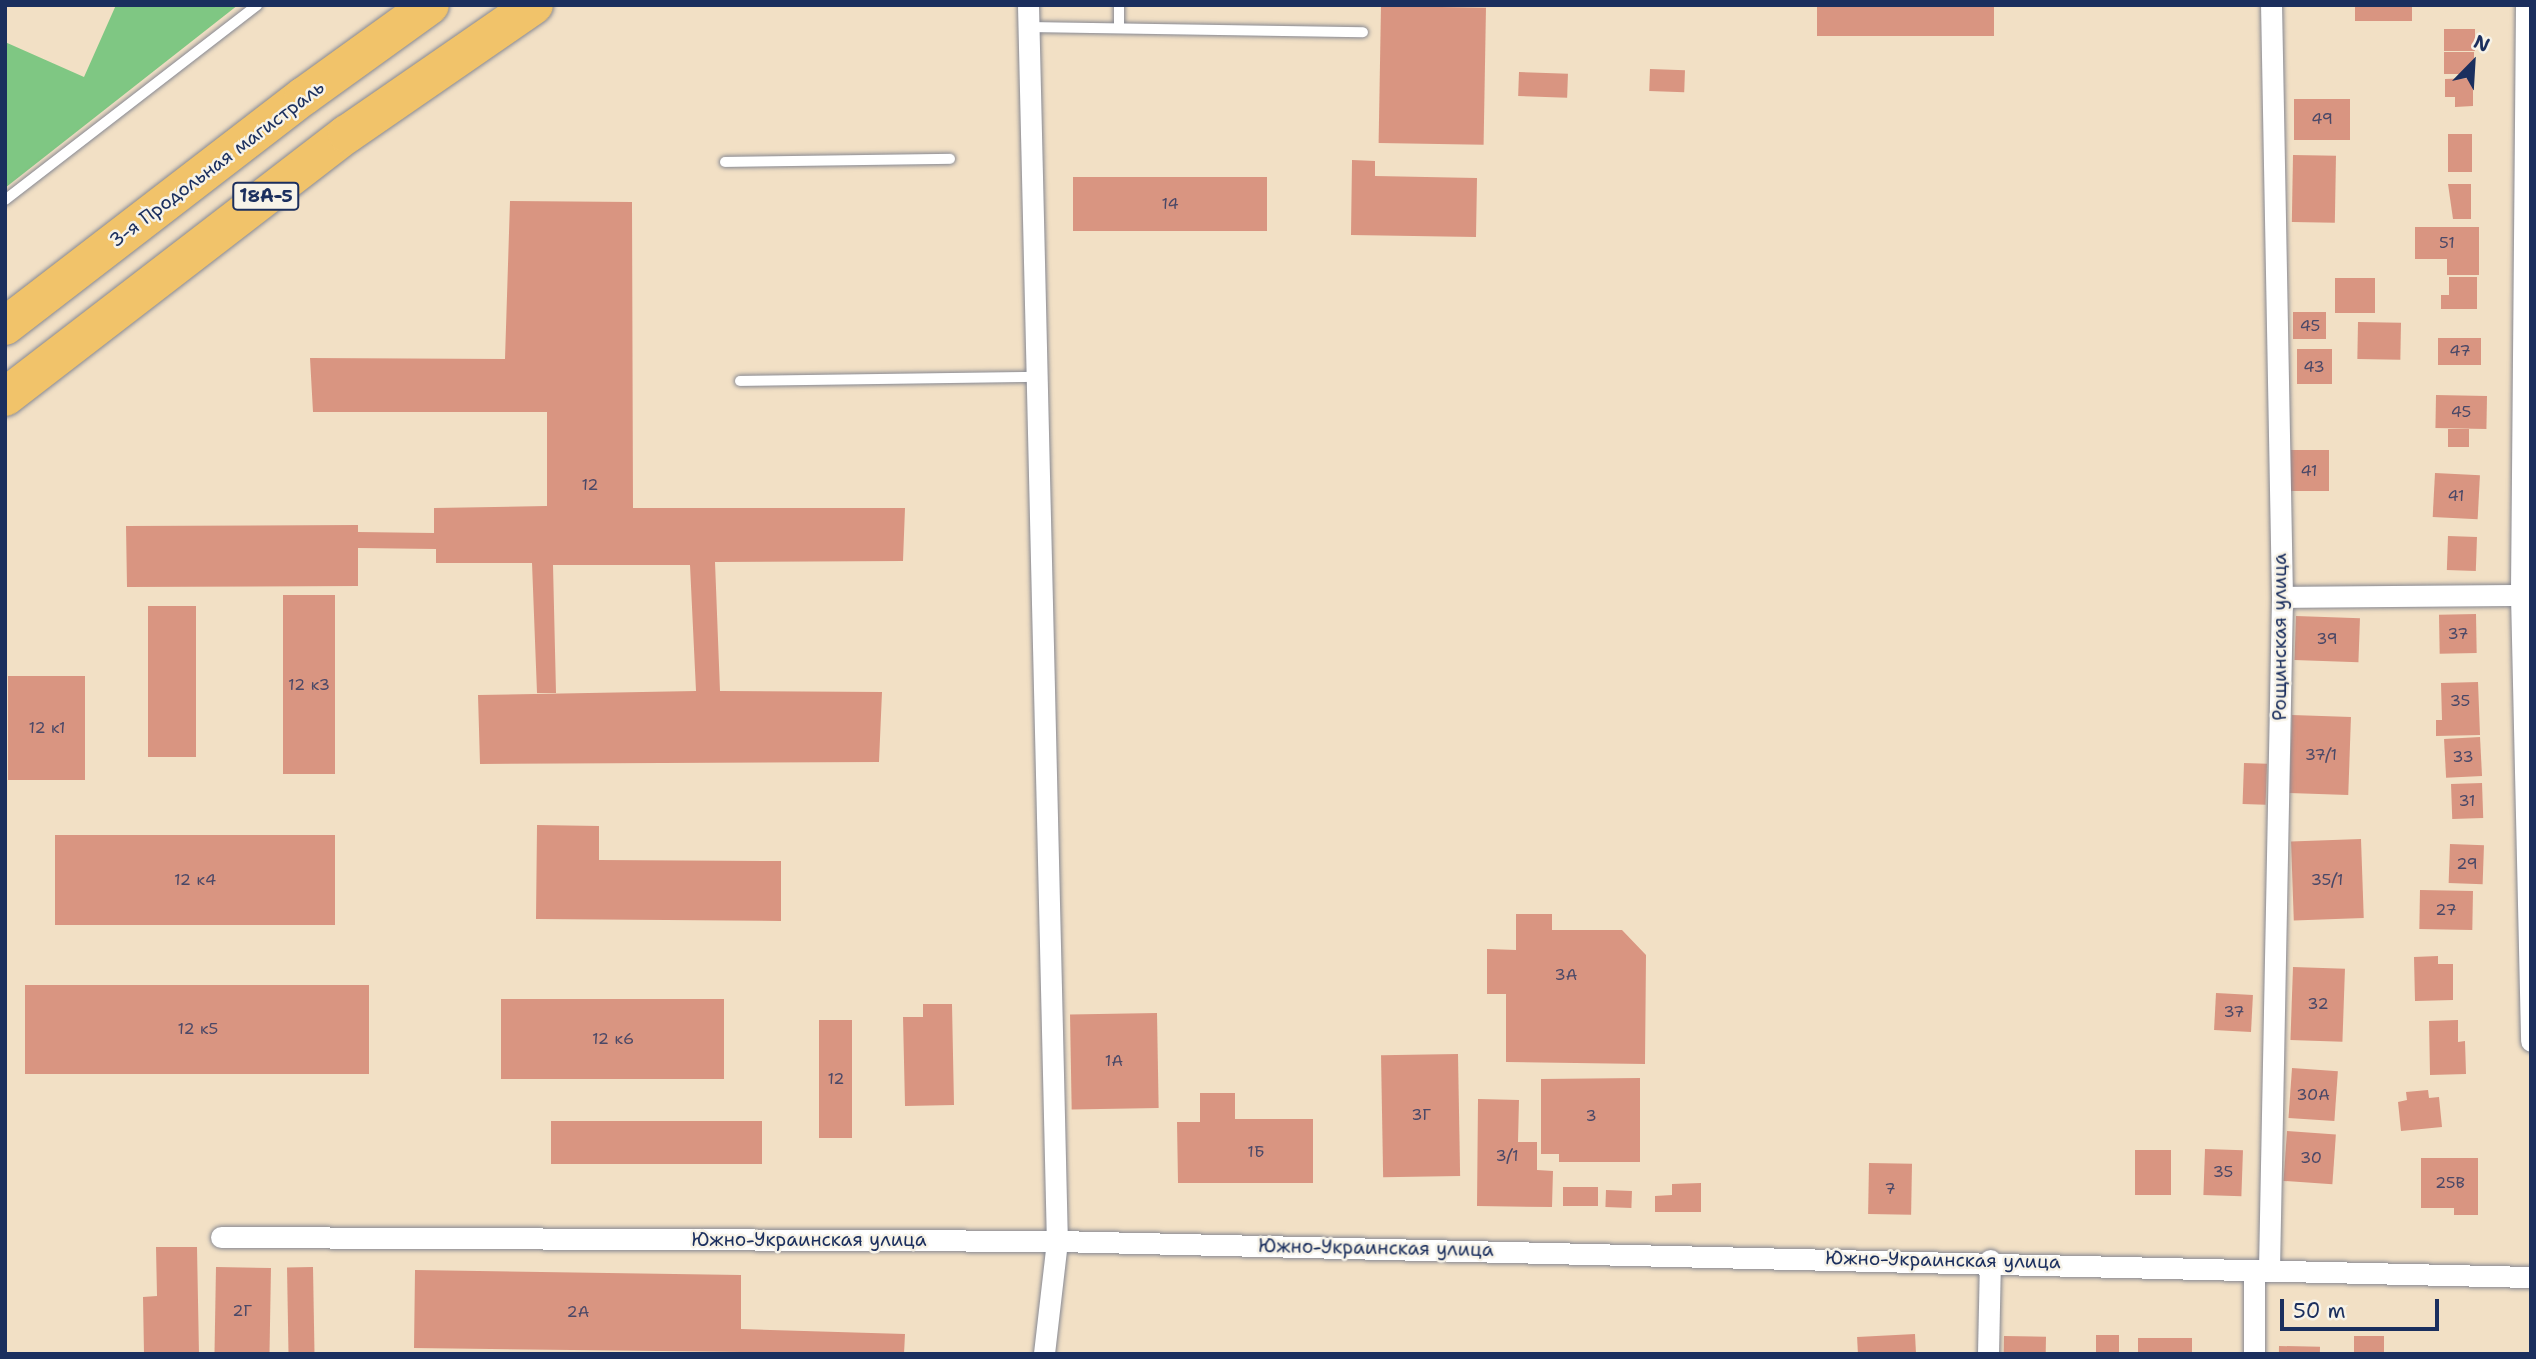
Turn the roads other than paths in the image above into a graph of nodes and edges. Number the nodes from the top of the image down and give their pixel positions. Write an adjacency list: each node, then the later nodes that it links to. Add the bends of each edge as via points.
1 (257, 5): 12 (lane)
2 (430, 5): 13 (highway, 3-я Продольная магистраль / 18А-5)
3 (534, 5): 16 (highway, 18А-5, via 347,134)
4 (1119, 5): 8 (lane)
5 (2271, 5): 18 (street, Рощинская улица)
6 (2526, 5): 17 (street)
7 (1028, 16): 8 (lane); 14 (street)
8 (1119, 28): 9 (lane)
9 (1363, 32)
10 (950, 159): 11 (lane)
11 (725, 162)
12 (5, 200)
13 (5, 326)
14 (1037, 377): 15 (lane); 21 (street)
15 (740, 381)
16 (5, 397)
17 (2526, 595): 18 (street); 19 (street)
18 (2282, 597): 23 (street, Рощинская улица)
19 (2531, 1041)
20 (221, 1237): 21 (street, Южно-Украинская улица)
21 (1057, 1241): 22 (street, Южно-Украинская улица); 25 (street)
22 (1990, 1260): 23 (street, Южно-Украинская улица); 26 (street)
23 (2261, 1269): 24 (street, Южно-Украинская улица); 27 (street, Рощинская улица)
24 (2531, 1277)
25 (1044, 1354)
26 (1988, 1354)
27 (2254, 1354)

